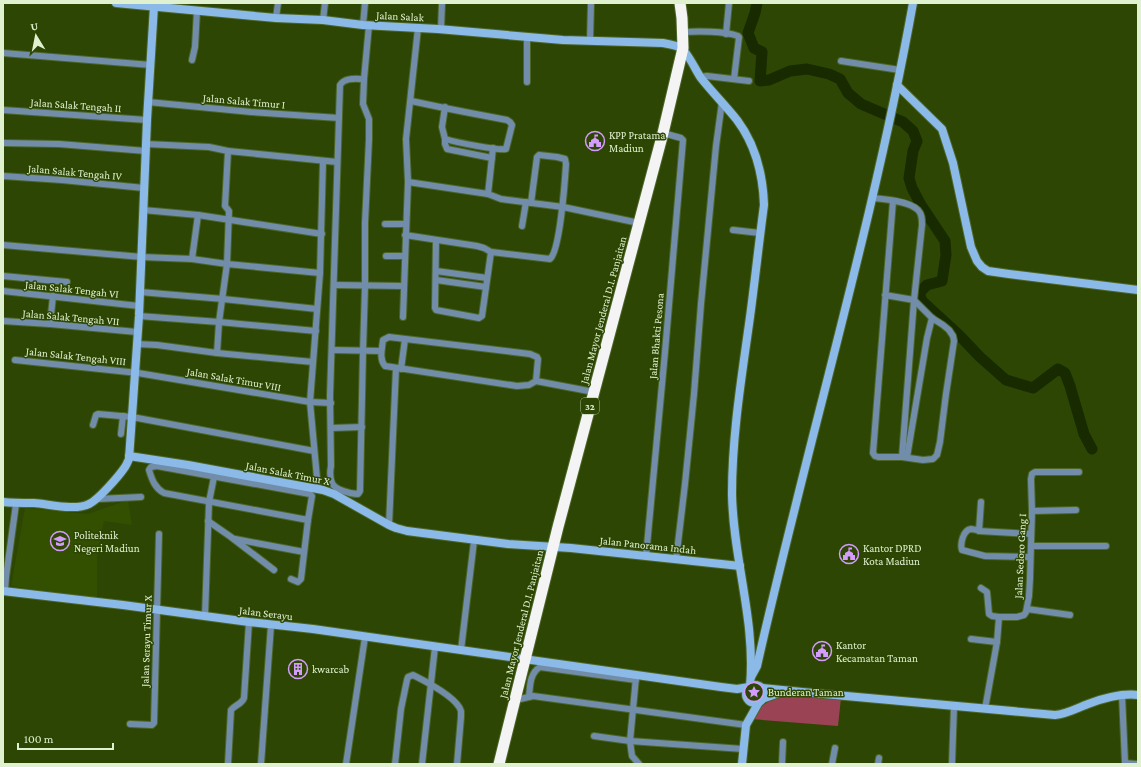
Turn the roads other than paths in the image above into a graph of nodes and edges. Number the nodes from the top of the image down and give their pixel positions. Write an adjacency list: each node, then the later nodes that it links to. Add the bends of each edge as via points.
1 (116, 3): 10 (street, Jalan Salak)
2 (278, 3): 12 (street)
3 (325, 3): 13 (street)
4 (365, 3): 14 (street)
5 (442, 3): 16 (street)
6 (591, 3): 20 (street)
7 (680, 3): 17 (highway, 32)
8 (730, 3): 18 (street)
9 (913, 3): 26 (street)
10 (154, 5): 11 (street, Jalan Salak); 25 (street)
11 (197, 10): 12 (street, Jalan Salak); 23 (street)
12 (276, 18): 13 (street, Jalan Salak)
13 (323, 20): 14 (street, Jalan Salak)
14 (366, 25): 15 (street, Jalan Salak); 29 (street)
15 (418, 28): 16 (street, Jalan Salak); 33 (street)
16 (441, 29): 19 (street, Jalan Salak)
17 (683, 32): 18 (street); 21 (highway, 32)
18 (726, 34): 28 (street, via 739,37)
19 (528, 36): 20 (street, Jalan Salak); 31 (street)
20 (590, 41): 21 (street, Jalan Salak, via 664,43)
21 (683, 48): 27 (street); 40 (highway, Jalan Mayor Jenderal D.I. Panjaitan / 32)
22 (3, 53): 25 (street)
23 (192, 60)
24 (841, 61): 26 (street)
25 (151, 65): 34 (street)
26 (900, 70): 32 (street)
27 (701, 77): 28 (street); 35 (street)
28 (734, 78): 30 (street)
29 (364, 79): 38 (street, via 346,79 341,83); 83 (street, via 364,104 369,119)
30 (750, 80)
31 (527, 82)
32 (897, 85): 53 (street); 86 (street, via 942,129 953,163 971,247 982,267 988,271 1008,274)
33 (411, 101): 36 (street); 50 (street, via 406,139)
34 (148, 102): 38 (street, Jalan Salak Timur I); 39 (street)
35 (722, 102): 65 (street, via 746,133 760,171 764,205); 151 (street)
36 (445, 107): 41 (street, via 442,127); 44 (street, via 509,121 512,125 505,150)
37 (3, 110): 39 (street, Jalan Salak Tengah II)
38 (339, 118): 48 (street)
39 (147, 120): 43 (street)
40 (663, 133): 60 (highway, Jalan Mayor Jenderal D.I. Panjaitan / 32); 149 (street, Jalan Bhakti Pesona, via 683,140)
41 (445, 139): 44 (street); 46 (street, via 448,149)
42 (3, 143): 43 (street)
43 (146, 148): 45 (street, via 209,147); 51 (street)
44 (493, 148): 46 (street)
45 (228, 151): 47 (street); 59 (street, via 225,206 230,211)
46 (492, 158): 52 (street)
47 (323, 161): 48 (street); 66 (street)
48 (337, 162): 82 (street)
49 (3, 176): 51 (street, Jalan Salak Tengah IV)
50 (408, 182): 52 (street); 62 (street)
51 (144, 188): 57 (street)
52 (488, 194): 55 (street, via 498,199)
53 (872, 198): 54 (street); 171 (street)
54 (892, 200): 89 (street); 92 (street, via 907,204 922,215)
55 (529, 202): 56 (street); 56 (street, via 537,157 557,157 566,161); 63 (street)
56 (563, 207): 60 (street); 70 (street, via 552,258)
57 (143, 210): 58 (street); 73 (street)
58 (198, 215): 59 (street); 74 (street)
59 (229, 219): 66 (street); 75 (street)
60 (640, 223): 114 (highway, Jalan Mayor Jenderal D.I. Panjaitan / 32)
61 (385, 224): 62 (street)
62 (406, 224): 67 (street)
63 (522, 226)
64 (733, 230): 65 (street)
65 (760, 233): 152 (street, via 735,443 733,521)
66 (322, 234): 77 (street)
67 (405, 235): 68 (street); 72 (street)
68 (436, 240): 70 (street, via 476,246); 76 (street)
69 (3, 245): 73 (street)
70 (490, 252): 79 (street)
71 (386, 256): 72 (street)
72 (405, 256): 84 (street)
73 (142, 257): 74 (street); 88 (street)
74 (192, 259): 75 (street)
75 (227, 264): 77 (street); 91 (street)
76 (436, 270): 79 (street); 80 (street)
77 (320, 273): 94 (street)
78 (3, 276): 81 (street)
79 (487, 278): 85 (street)
80 (436, 280): 85 (street); 85 (street, via 436,310 479,318 483,313)
81 (67, 282)
82 (334, 285): 83 (street); 105 (street)
83 (365, 286): 84 (street); 106 (street)
84 (404, 286): 96 (street)
85 (486, 287)
86 (1138, 290)
87 (3, 291): 90 (street, Jalan Salak Tengah VI)
88 (140, 292): 91 (street); 93 (street)
89 (885, 295): 92 (street); 124 (street, via 874,453 878,457)
90 (53, 296): 93 (street, Jalan Salak Tengah VI); 100 (street)
91 (222, 299): 94 (street); 99 (street)
92 (914, 300): 97 (street); 124 (street)
93 (139, 306): 95 (street)
94 (317, 309): 101 (street)
95 (139, 316): 99 (street); 102 (street)
96 (403, 316)
97 (932, 318): 124 (street); 124 (street, via 949,330 954,341 940,442 937,455 933,459)
98 (3, 322): 100 (street, Jalan Salak Tengah VII)
99 (220, 322): 101 (street); 108 (street)
100 (50, 324): 102 (street, Jalan Salak Tengah VII)
101 (316, 331): 110 (street)
102 (137, 332): 104 (street)
103 (404, 339): 107 (street, via 386,338 383,340); 111 (street); 113 (street, via 530,354 538,359)
104 (137, 344): 108 (street); 112 (street)
105 (332, 350): 106 (street); 116 (street)
106 (363, 351): 107 (street); 120 (street)
107 (381, 351): 111 (street, via 383,364)
108 (217, 353): 110 (street)
109 (15, 360): 112 (street, Jalan Salak Tengah VIII)
110 (313, 362): 115 (street)
111 (398, 369): 113 (street, via 517,386 529,385); 139 (street)
112 (135, 373): 115 (street, Jalan Salak Timur VIII); 118 (street)
113 (536, 381): 114 (street)
114 (594, 392): 147 (highway, Jalan Mayor Jenderal D.I. Panjaitan / 32)
115 (310, 402): 116 (street, Jalan Salak Timur VIII); 123 (street)
116 (330, 403): 121 (street)
117 (123, 416): 118 (street); 119 (street, via 97,415); 122 (street)
118 (132, 417): 123 (street); 125 (street)
119 (93, 425)
120 (362, 427): 121 (street); 121 (street, via 358,494 346,492 332,482)
121 (331, 428)
122 (121, 434)
123 (314, 451): 128 (street)
124 (905, 457)
125 (128, 460): 128 (street, Jalan Salak Timur X, via 188,465); 130 (street)
126 (1079, 472): 136 (street, Jalan Sedoro Gang I, via 1033,472)
127 (214, 476): 132 (street); 132 (street, via 157,466 149,470 151,478 161,492); 137 (street, via 310,494 312,496)
128 (318, 489): 139 (street, Jalan Salak Timur X, via 334,494)
129 (141, 497): 130 (street)
130 (97, 499): 134 (street, via 78,507)
131 (3, 502): 134 (street)
132 (209, 502): 137 (street); 138 (street)
133 (981, 502): 140 (street)
134 (16, 504): 156 (street)
135 (1076, 510): 136 (street)
136 (1032, 511): 142 (street, Jalan Sedoro Gang I)
137 (308, 520): 148 (street)
138 (208, 525): 143 (street); 160 (street)
139 (389, 525): 144 (street, Jalan Salak Timur X, via 407,531)
140 (979, 530): 142 (street); 150 (street, via 972,529 965,534 962,550 985,556)
141 (159, 534): 158 (street, Jalan Serayu Timur X)
142 (1031, 534): 145 (street, Jalan Sedoro Gang I)
143 (234, 539): 148 (street); 153 (street)
144 (474, 541): 147 (street, Jalan Salak Timur X); 168 (street)
145 (1031, 546): 146 (street); 150 (street, Jalan Sedoro Gang I)
146 (1106, 546)
147 (553, 547): 149 (street, Jalan Panorama Indah); 170 (highway, Jalan Mayor Jenderal D.I. Panjaitan / 32)
148 (304, 552): 154 (street, via 300,581)
149 (646, 556): 151 (street, Jalan Panorama Indah)
150 (1030, 557): 157 (street, Jalan Sedoro Gang I)
151 (676, 560): 152 (street, Jalan Panorama Indah)
152 (740, 566): 169 (street)
153 (274, 570)
154 (291, 580)
155 (981, 588): 161 (street, via 987,592 988,614)
156 (4, 591): 158 (street, Jalan Serayu)
157 (1027, 609): 159 (street); 161 (street, Jalan Sedoro Gang I, via 1025,614 1017,618)
158 (157, 610): 160 (street, Jalan Serayu); 188 (street, Jalan Serayu Timur X, via 154,723)
159 (1070, 615)
160 (205, 616): 162 (street, Jalan Serayu)
161 (999, 617): 166 (street)
162 (249, 622): 163 (street, Jalan Serayu); 194 (street, via 244,698 243,702 231,710)
163 (271, 625): 164 (street, Jalan Serayu); 195 (street)
164 (365, 637): 167 (street, Jalan Serayu); 196 (street)
165 (971, 639): 166 (street)
166 (997, 642): 185 (street)
167 (435, 647): 168 (street, Jalan Serayu); 173 (street)
168 (461, 650): 170 (street, Jalan Serayu)
169 (750, 652): 171 (street); 174 (street)
170 (526, 659): 172 (street, Jalan Serayu); 182 (highway, Jalan Mayor Jenderal D.I. Panjaitan / 32)
171 (757, 666): 174 (street); 176 (street)
172 (636, 677): 175 (street, Jalan Serayu); 180 (street, via 540,667 531,679); 186 (street)
173 (430, 684): 197 (street, via 412,676 408,677 401,709); 198 (street); 199 (street, via 452,698 461,710)
174 (750, 684): 175 (street, via 737,689); 176 (street); 181 (street, via 746,692)
175 (721, 687): 181 (street)
176 (761, 687): 177 (street); 183 (street, via 764,693)
177 (788, 691): 183 (street); 184 (street)
178 (1122, 695): 179 (street); 185 (street, via 1100,699 1059,715); 206 (street)
179 (1138, 696)
180 (529, 697): 182 (street); 186 (street)
181 (748, 699): 183 (street, via 754,702); 187 (street)
182 (516, 700): 200 (highway, Jalan Mayor Jenderal D.I. Panjaitan / 32)
183 (761, 700): 187 (street)
184 (954, 706): 185 (street); 205 (street)
185 (985, 709)
186 (633, 710): 187 (street); 190 (street)
187 (747, 723): 193 (street)
188 (130, 724)
189 (594, 736): 190 (street)
190 (630, 741): 193 (street); 201 (street, via 632,756)
191 (783, 742): 203 (street)
192 (835, 748): 204 (street)
193 (743, 750): 202 (street)
194 (228, 764)
195 (261, 764)
196 (346, 764)
197 (395, 764)
198 (422, 764)
199 (457, 764)
200 (499, 764)
201 (639, 764)
202 (742, 764)
203 (782, 764)
204 (832, 764)
205 (952, 764)
206 (1125, 764): 207 (street)
207 (1136, 764)

